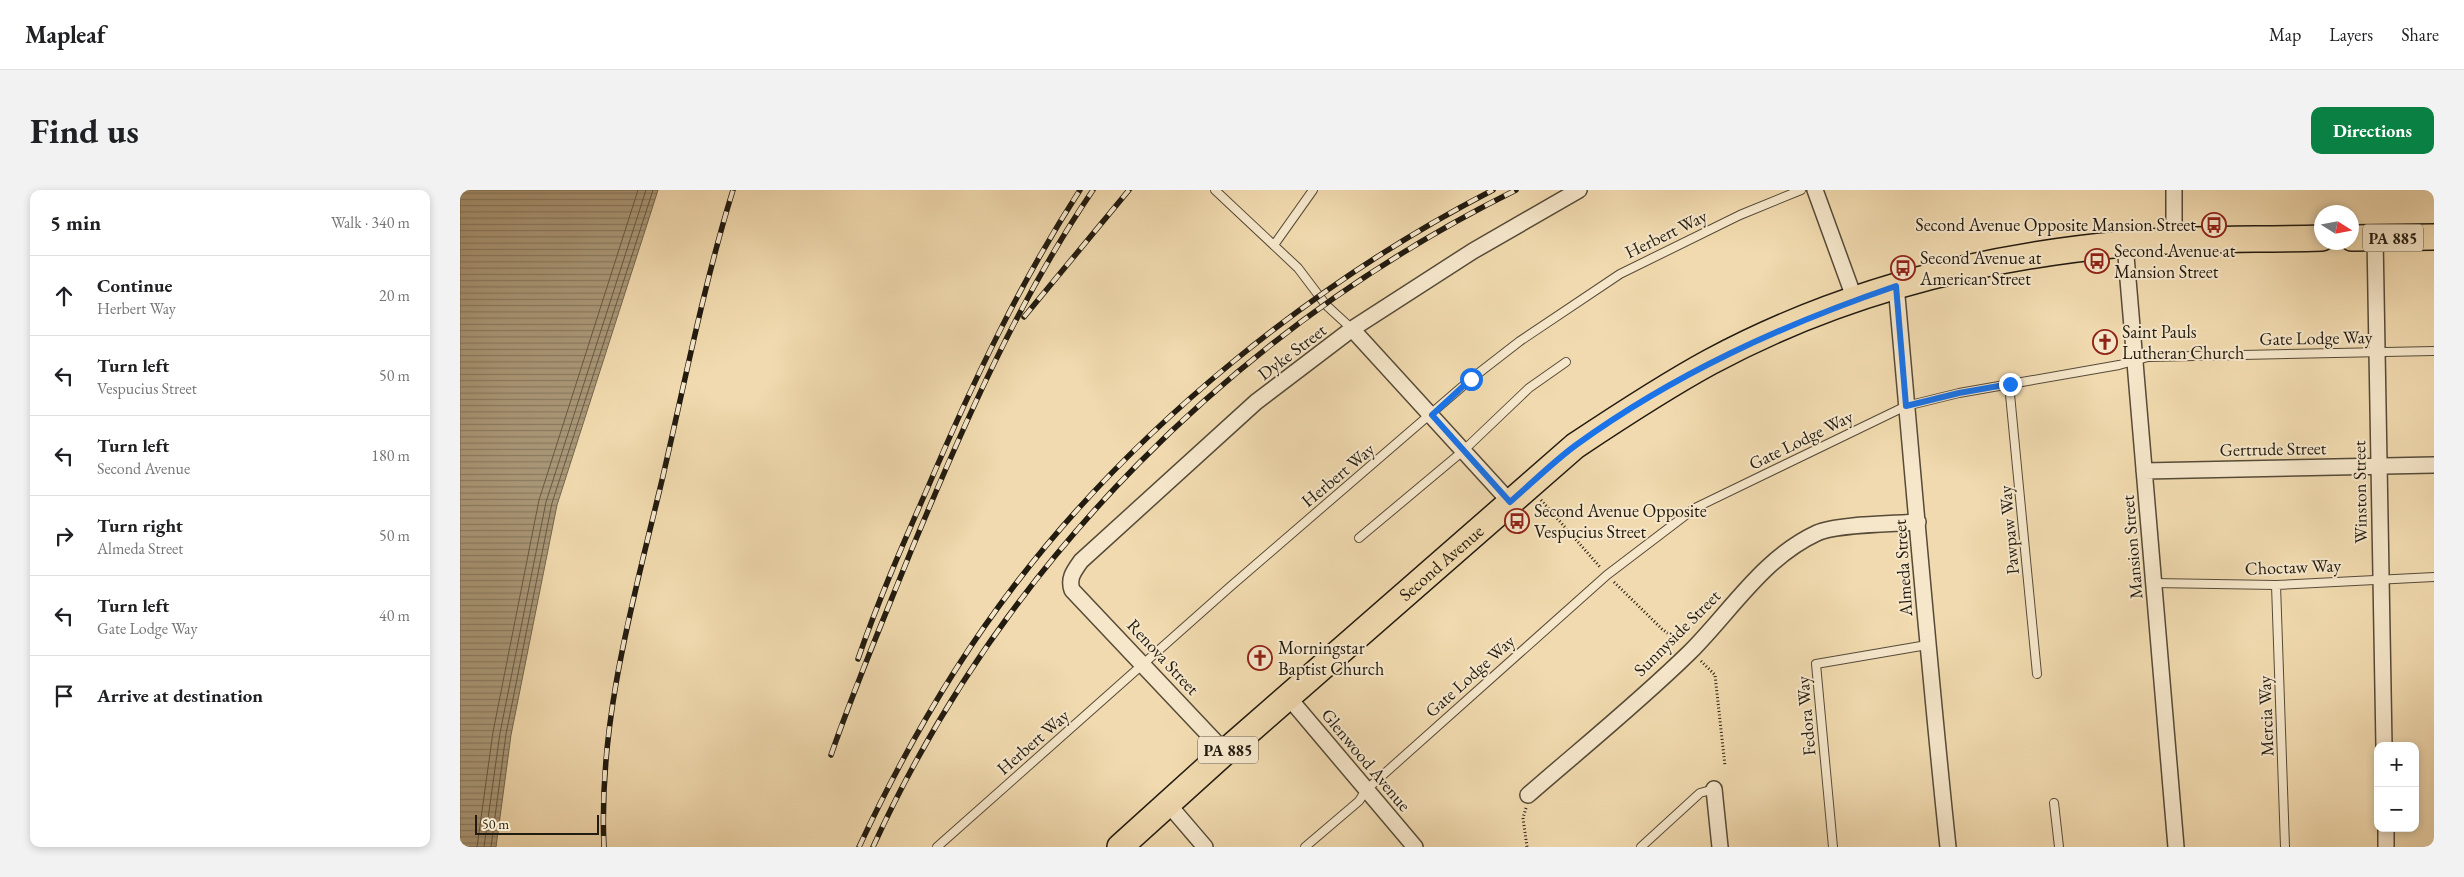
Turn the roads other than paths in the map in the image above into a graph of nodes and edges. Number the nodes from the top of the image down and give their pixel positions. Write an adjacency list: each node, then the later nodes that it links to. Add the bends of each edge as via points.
1 (1215, 190): 12 (lane)
2 (1313, 190): 12 (lane)
3 (1579, 190): 15 (street, Dyke Street, via 1473,251)
4 (1801, 190): 22 (lane, Herbert Way, via 1740,215 1620,274 1520,341)
5 (1815, 190): 14 (street)
6 (2174, 190): 10 (street)
7 (2314, 238): 10 (main road, Second Avenue / PA 885)
8 (2363, 238): 9 (main road, PA 885); 17 (street, Winston Street)
9 (2434, 238)
10 (2174, 241): 11 (main road, Second Avenue / PA 885)
11 (2125, 244): 13 (main road, Second Avenue / PA 885, via 2008,259); 18 (street, Mansion Street)
12 (1274, 245): 15 (lane)
13 (1896, 286): 14 (main road, Second Avenue / PA 885); 21 (street, Almeda Street)
14 (1855, 300): 27 (main road, Second Avenue / PA 885, via 1763,337 1676,381 1576,446)
15 (1352, 330): 22 (street); 34 (street, Dyke Street, via 1256,402 1081,561 1070,578)
16 (2434, 351): 17 (lane, Gate Lodge Way)
17 (2376, 352): 18 (lane, Gate Lodge Way, via 2148,357); 25 (street, Winston Street)
18 (2133, 361): 20 (lane, Gate Lodge Way); 26 (street, Mansion Street)
19 (1566, 362): 23 (lane, via 1529,388)
20 (2010, 384): 21 (lane, Gate Lodge Way); 37 (lane, Pawpaw Way)
21 (1906, 406): 28 (street, Almeda Street); 41 (lane, Gate Lodge Way, via 1695,508 1607,575)
22 (1432, 415): 23 (street); 36 (lane, Herbert Way)
23 (1462, 451): 27 (street); 29 (lane)
24 (2434, 465): 25 (street, Gertrude Street)
25 (2379, 466): 26 (street, Gertrude Street); 30 (street, Winston Street)
26 (2144, 471): 32 (street, Mansion Street)
27 (1510, 502): 38 (main road, Second Avenue / PA 885)
28 (1918, 522): 35 (street, Almeda Street); 43 (street, Sunnyside Street, via 1832,529 1818,532 1792,548 1767,567 1691,651)
29 (1359, 538)
30 (2381, 578): 31 (lane, Choctaw Way); 33 (lane, Choctaw Way); 39 (street, Winston Street)
31 (2434, 578)
32 (2154, 583): 33 (lane, Choctaw Way); 57 (street, Mansion Street)
33 (2276, 585): 58 (lane, Mercia Way)
34 (1072, 590): 36 (street, Renova Street)
35 (1927, 645): 54 (lane, Fedora Way, via 1816,664); 55 (street, Almeda Street)
36 (1144, 664): 40 (street, Renova Street); 47 (lane, Herbert Way)
37 (2037, 674)
38 (1289, 698): 40 (main road, Second Avenue / PA 885); 41 (street, Glenwood Avenue)
39 (2384, 742)
40 (1225, 752): 45 (main road, Second Avenue / PA 885)
41 (1366, 790): 50 (lane, Gate Lodge Way, via 1359,801); 51 (street, Glenwood Avenue)
42 (1714, 790): 52 (lane, via 1700,793); 53 (street)
43 (1528, 795)
44 (2054, 802): 56 (lane)
45 (1169, 805): 48 (main road, Second Avenue / PA 885); 49 (street)
46 (2386, 832): 59 (street)
47 (937, 847)
48 (1120, 847)
49 (1205, 847)
50 (1305, 847)
51 (1416, 847)
52 (1641, 847)
53 (1720, 847)
54 (1832, 847)
55 (1948, 847)
56 (2059, 847)
57 (2176, 847)
58 (2285, 847)
59 (2386, 847)

